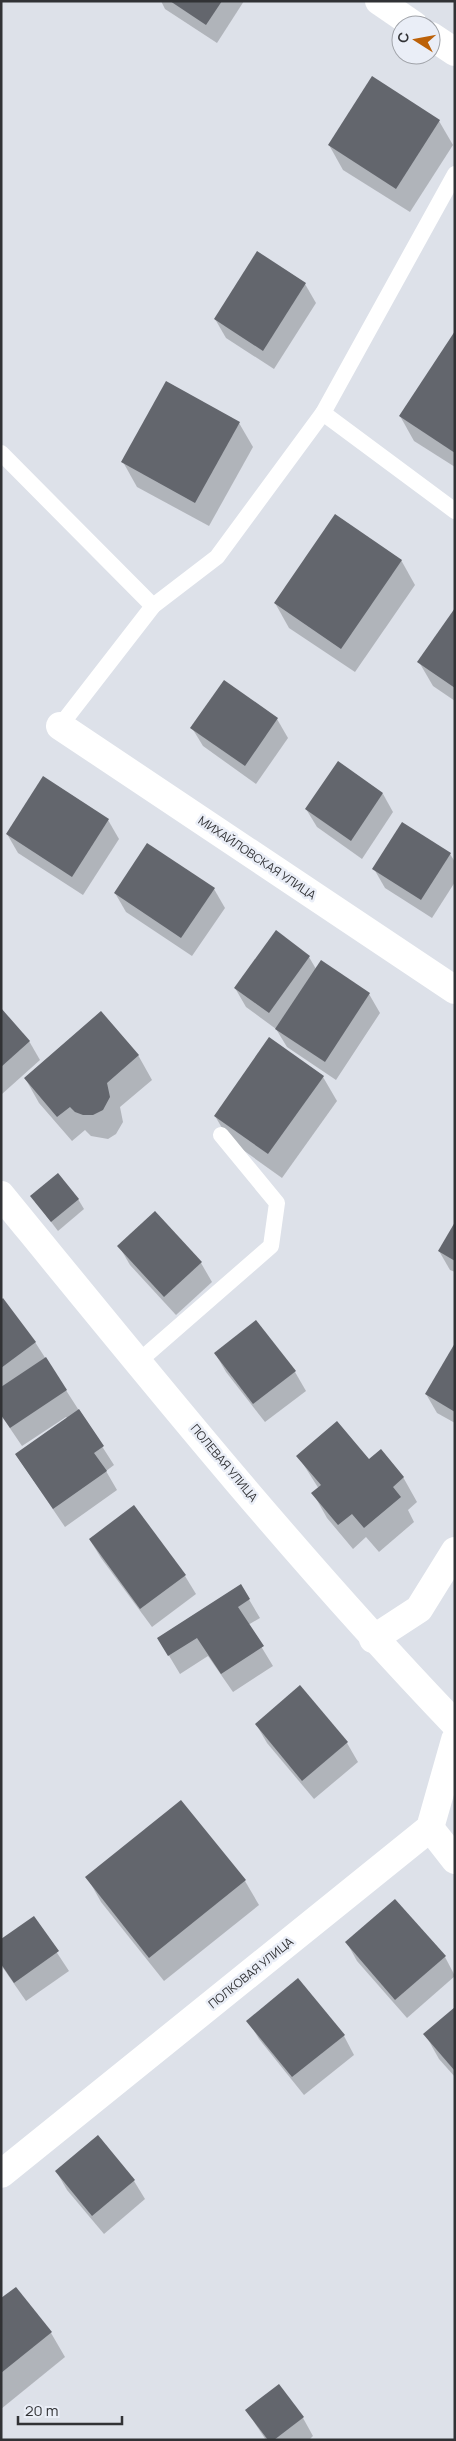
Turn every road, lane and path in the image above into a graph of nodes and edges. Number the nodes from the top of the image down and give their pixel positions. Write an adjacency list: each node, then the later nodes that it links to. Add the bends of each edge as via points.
1 (379, 1): 2 (street)
2 (399, 15)
3 (441, 43): 4 (street)
4 (455, 52)
5 (455, 174): 6 (lane)
6 (323, 413): 8 (lane); 9 (lane, via 217,557)
7 (1, 454): 9 (lane)
8 (455, 511)
9 (153, 606): 10 (lane)
10 (60, 726): 11 (street, МИХАЙЛОВСКАЯ УЛИЦА)
11 (455, 990)
12 (221, 1135): 14 (lane, via 277,1203 271,1246)
13 (1, 1195): 14 (street, ПОЛЕВАЯ УЛИЦА)
14 (138, 1362): 16 (street, ПОЛЕВАЯ УЛИЦА)
15 (455, 1551): 16 (street, via 419,1609)
16 (373, 1638): 17 (street, ПОЛЕВАЯ УЛИЦА)
17 (455, 1724)
18 (455, 1740): 19 (street)
19 (430, 1828): 20 (street); 21 (street, ПОЛКОВАЯ УЛИЦА)
20 (455, 1860)
21 (1, 2174)

